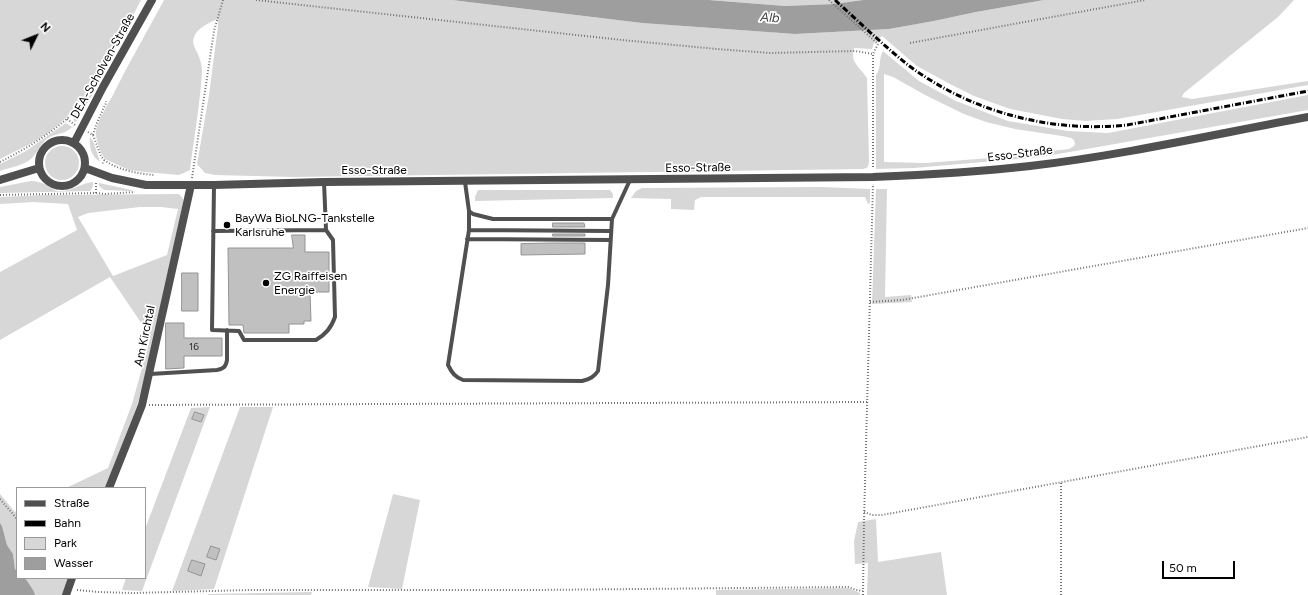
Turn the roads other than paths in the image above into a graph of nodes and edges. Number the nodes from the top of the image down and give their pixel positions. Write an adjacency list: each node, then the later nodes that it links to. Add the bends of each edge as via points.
1 (152, 0): 3 (street, DEA-Scholven-Straße)
2 (1308, 117): 7 (street, Esso-Straße, via 1107,154 954,173 873,177)
3 (74, 143): 4 (street, via 59,140 45,146 39,160); 5 (street, via 85,158)
4 (39, 168): 5 (street, via 47,181 62,186 77,181); 6 (street)
5 (85, 168): 10 (street, Esso-Straße, via 138,184)
6 (0, 180)
7 (630, 180): 9 (street, Esso-Straße); 13 (lane)
8 (324, 182): 9 (street, Esso-Straße); 11 (street, Esso-Straße); 14 (lane)
9 (464, 182): 12 (lane)
10 (191, 185): 11 (street, Esso-Straße); 21 (street, Am Kirchtal)
11 (214, 185): 16 (lane)
12 (469, 210): 13 (lane, via 473,214 493,219); 15 (lane)
13 (612, 219): 17 (lane)
14 (326, 230): 16 (lane); 20 (lane, via 333,240 335,317 332,326 324,335 316,340 244,340 239,331)
15 (469, 230): 17 (lane); 18 (lane)
16 (213, 231): 20 (lane, via 212,330)
17 (610, 231): 19 (lane)
18 (468, 239): 19 (lane); 19 (lane, via 448,365 452,373 463,380 582,381 589,380 598,371 611,253)
19 (610, 240)
20 (227, 330): 21 (lane, via 227,364 221,369)
21 (149, 374): 22 (street, Am Kirchtal, via 142,405)
22 (109, 487)
23 (72, 579): 24 (street)
24 (67, 592)

